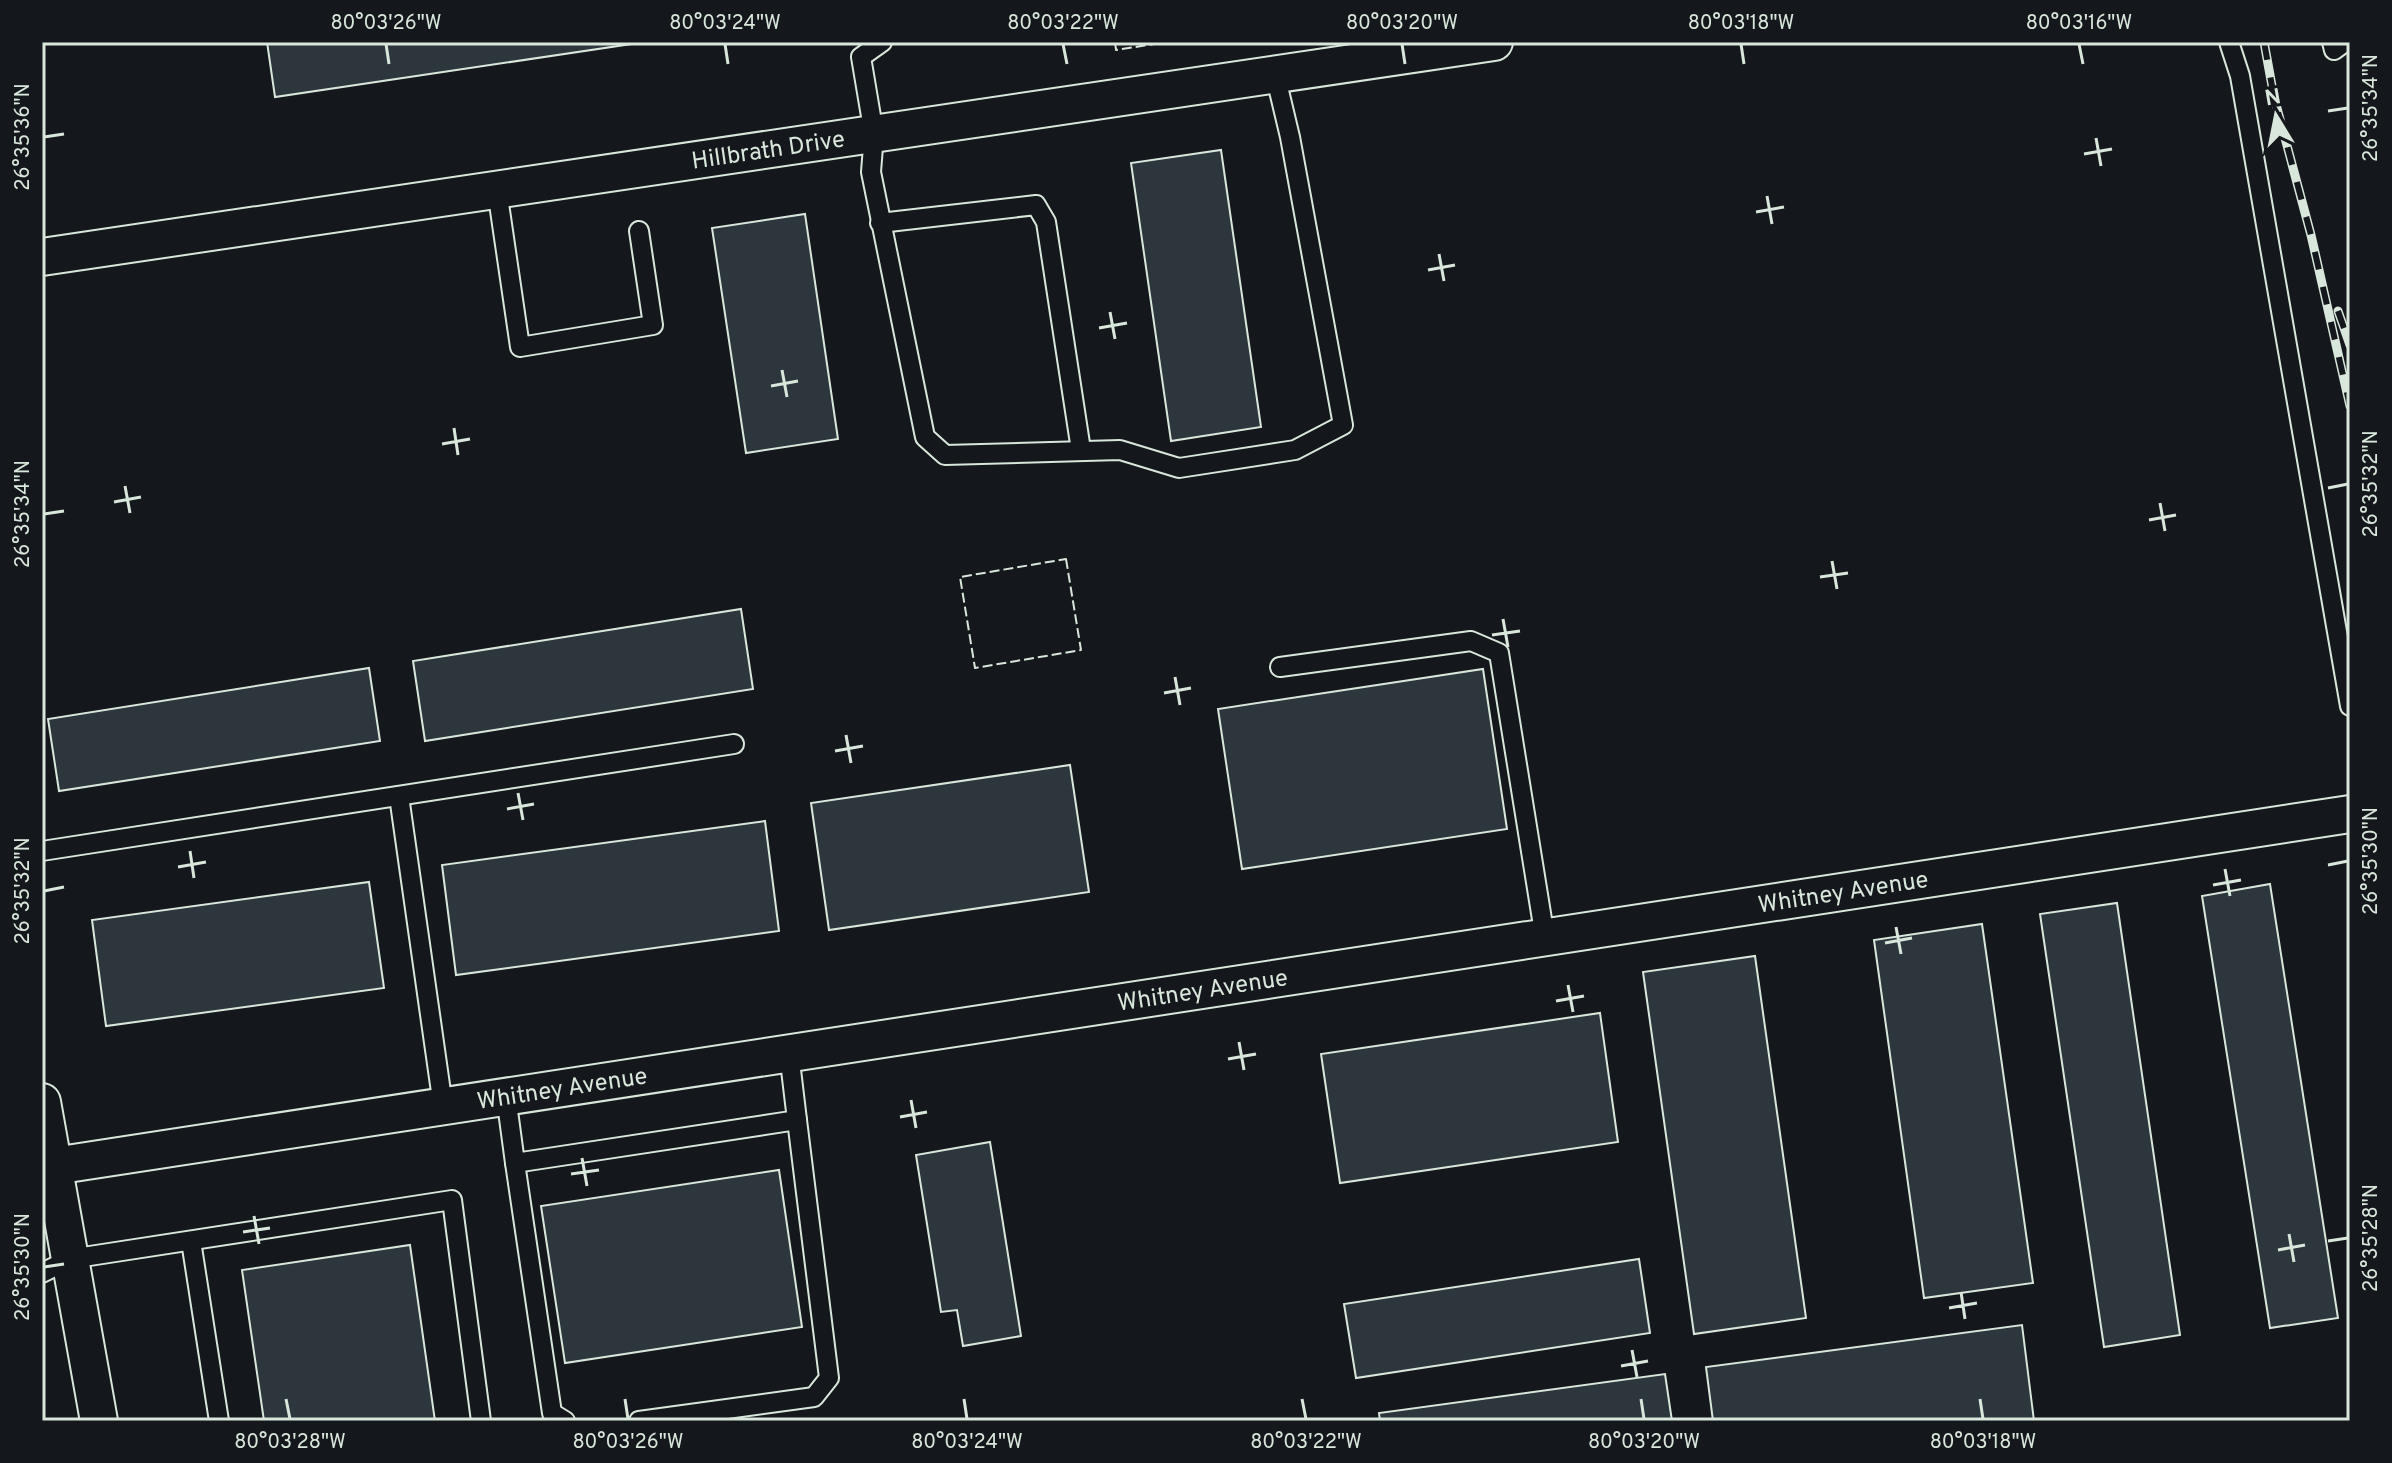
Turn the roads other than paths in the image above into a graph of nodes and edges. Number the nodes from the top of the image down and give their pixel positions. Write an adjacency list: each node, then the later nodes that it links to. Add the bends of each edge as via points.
1 (882, 42): 7 (lane, via 861,57)
2 (1494, 42): 6 (street, Hillbrath Drive)
3 (2332, 42): 4 (lane, via 2334,50)
4 (2345, 42)
5 (2230, 46): 14 (lane, via 2240,76)
6 (1275, 74): 7 (street, Hillbrath Drive); 12 (lane, via 1343,425 1295,450 1179,468 1120,450)
7 (874, 134): 8 (street, Hillbrath Drive); 9 (lane, via 871,172)
8 (497, 190): 10 (lane, via 520,347 653,325); 11 (street, Hillbrath Drive)
9 (880, 223): 12 (lane, via 925,437 945,455); 12 (lane, via 1036,205 1046,222)
10 (639, 231)
11 (42, 257)
12 (1081, 450)
13 (1280, 667): 19 (lane, via 1471,641 1499,653)
14 (2350, 706)
15 (734, 744): 16 (lane)
16 (399, 796): 18 (lane); 23 (lane)
17 (2350, 814): 19 (street, Whitney Avenue)
18 (42, 851)
19 (1545, 938): 20 (street, Whitney Avenue)
20 (789, 1053): 21 (street, Whitney Avenue); 24 (lane)
21 (506, 1096): 23 (street, Whitney Avenue); 25 (lane)
22 (42, 1102): 26 (street)
23 (443, 1106): 26 (street, Whitney Avenue)
24 (797, 1120): 25 (lane); 33 (lane, via 829,1378 814,1397)
25 (515, 1163): 32 (lane, via 552,1413)
26 (54, 1166): 28 (street)
27 (191, 1241): 28 (lane); 30 (lane); 31 (lane, via 452,1200)
28 (56, 1266): 29 (street)
29 (99, 1421)
30 (219, 1421)
31 (481, 1421)
32 (565, 1421)
33 (639, 1421)

